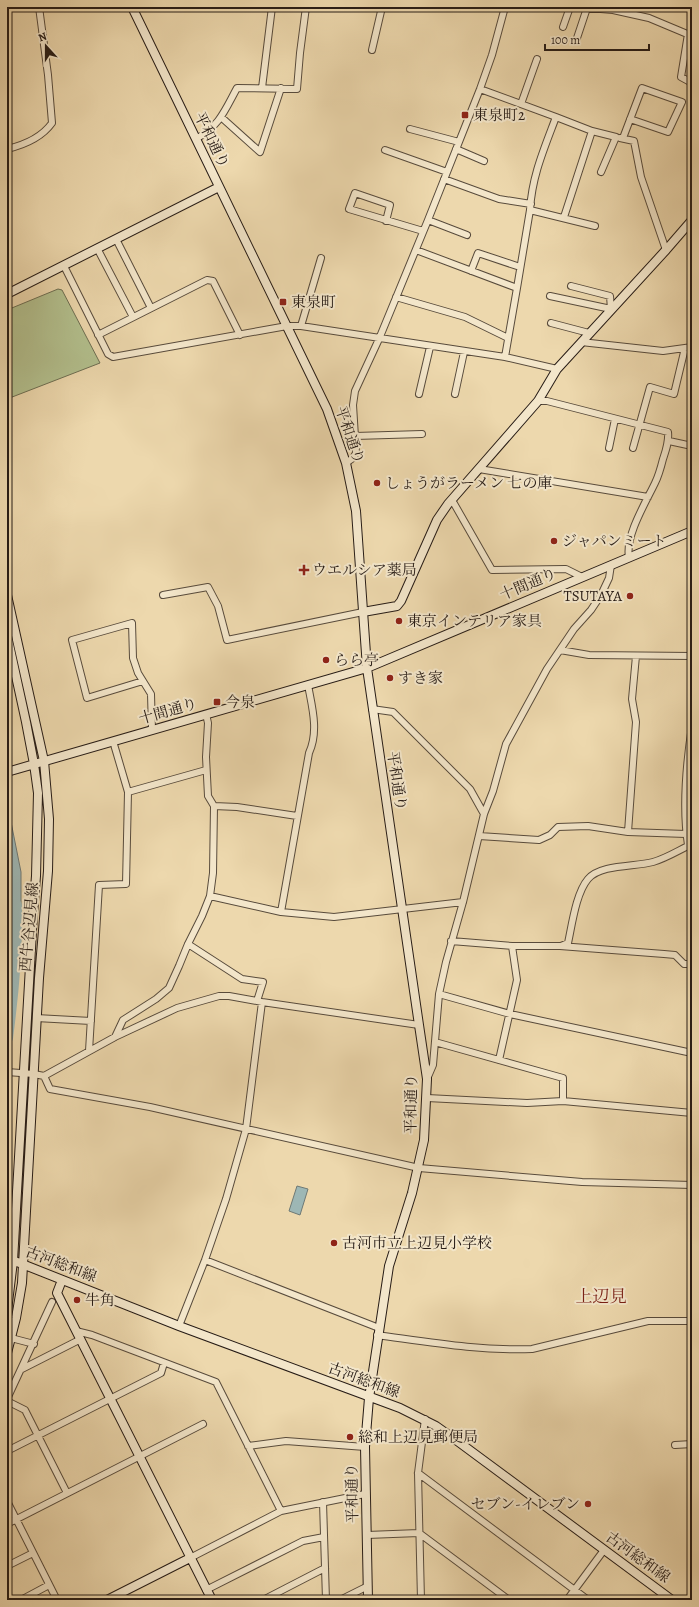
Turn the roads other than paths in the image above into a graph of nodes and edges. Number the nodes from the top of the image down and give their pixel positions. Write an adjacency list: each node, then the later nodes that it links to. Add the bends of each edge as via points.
1 (39, 7): 29 (street, via 52,123 47,130 28,142)
2 (132, 7): 27 (street, 平和通り)
3 (272, 7): 17 (street)
4 (306, 7): 18 (street, via 297,89)
5 (382, 7): 13 (street)
6 (570, 7): 10 (street)
7 (576, 7): 9 (street)
8 (503, 8): 19 (street, via 492,55)
9 (587, 8): 11 (street, via 613,10 649,18); 12 (street)
10 (563, 27)
11 (690, 35): 14 (street)
12 (577, 38)
13 (372, 50)
14 (689, 51): 16 (street, via 681,77)
15 (537, 58): 20 (street)
16 (692, 83)
17 (262, 88): 18 (street); 21 (street, via 237,88)
18 (281, 88): 21 (street, via 260,152)
19 (480, 89): 20 (street); 28 (street)
20 (521, 104): 22 (street)
21 (221, 117): 27 (street, via 213,128)
22 (556, 118): 25 (street); 37 (street, via 536,171)
23 (630, 119): 23 (street, via 642,88 682,102 668,132); 26 (street)
24 (410, 129): 28 (street)
25 (592, 131): 26 (street); 38 (street)
26 (619, 138): 34 (street); 48 (street, via 634,141 642,178)
27 (196, 139): 36 (street, 平和通り)
28 (459, 142): 30 (street)
29 (7, 149)
30 (456, 149): 32 (street); 33 (street)
31 (385, 150): 33 (street)
32 (484, 161)
33 (447, 172): 35 (street)
34 (600, 172)
35 (444, 179): 37 (street, via 499,199); 39 (street)
36 (219, 187): 45 (street); 62 (street, 平和通り)
37 (531, 207): 38 (street); 51 (street)
38 (564, 218): 42 (street)
39 (428, 220): 43 (street); 44 (street)
40 (692, 220): 48 (street)
41 (386, 221): 41 (street, via 349,209 355,194 390,205); 43 (street)
42 (594, 226)
43 (423, 232): 47 (street)
44 (466, 235)
45 (116, 239): 46 (street); 58 (street)
46 (98, 248): 50 (street); 60 (street)
47 (416, 250): 52 (street); 57 (street)
48 (666, 250): 59 (street)
49 (321, 258): 63 (street)
50 (64, 266): 55 (street); 65 (street)
51 (520, 267): 52 (street, via 478,253); 54 (street)
52 (471, 271): 54 (street)
53 (571, 286): 59 (street, via 610,296)
54 (517, 288): 67 (street)
55 (7, 294)
56 (550, 296): 59 (street)
57 (396, 297): 67 (street, via 465,317); 68 (street)
58 (151, 308): 60 (street); 66 (street, via 207,280 213,281)
59 (611, 309): 64 (street)
60 (133, 317): 65 (street)
61 (551, 323): 64 (street)
62 (287, 326): 63 (street); 66 (street); 87 (street, 平和通り, via 327,408)
63 (301, 326): 68 (street)
64 (589, 333): 69 (street)
65 (98, 335): 66 (street, via 108,354 113,357)
66 (240, 335)
67 (508, 338): 74 (street)
68 (379, 339): 70 (street); 82 (street, via 353,398)
69 (581, 342): 72 (street, via 663,351); 75 (street)
70 (430, 347): 73 (street); 76 (street)
71 (692, 347): 72 (street)
72 (685, 348): 80 (street, via 674,394 650,387)
73 (464, 352): 74 (street); 77 (street)
74 (505, 357): 75 (street)
75 (557, 369): 78 (street)
76 (419, 394)
77 (455, 394)
78 (538, 401): 79 (street, via 547,401); 88 (street)
79 (615, 419): 80 (street); 85 (street)
80 (640, 425): 83 (street, via 668,432); 86 (street)
81 (422, 434): 82 (street)
82 (354, 436): 87 (street, via 356,453 354,458)
83 (669, 441): 84 (street); 89 (street)
84 (692, 446)
85 (609, 448)
86 (633, 448)
87 (346, 463): 97 (street, 平和通り, via 358,527)
88 (479, 469): 89 (street); 90 (street)
89 (648, 497): 92 (street, via 630,539)
90 (452, 500): 94 (street, via 492,570 566,569); 97 (street, via 437,520 401,601 397,606)
91 (692, 531): 92 (street, 十間通り)
92 (629, 557): 93 (street, 十間通り)
93 (611, 565): 94 (street, 十間通り); 99 (street, via 609,578 601,595)
94 (582, 577): 102 (street, 十間通り)
95 (7, 595): 110 (street, 西牛谷辺見線)
96 (163, 595): 97 (street, via 208,587 218,606 227,640)
97 (364, 612): 102 (street, 平和通り)
98 (7, 635): 111 (street, 西牛谷辺見線)
99 (560, 650): 100 (street, via 589,655); 116 (street, via 506,744)
100 (636, 656): 101 (street); 118 (street, via 632,699 636,722)
101 (692, 656)
102 (367, 668): 104 (street, 十間通り); 105 (street, 平和通り)
103 (143, 681): 103 (street, via 133,658 132,623 72,640 87,698); 108 (street, via 151,694)
104 (308, 685): 106 (street, 十間通り); 117 (street, via 314,735)
105 (372, 709): 116 (street, via 393,712 470,789); 124 (street, 平和通り)
106 (206, 714): 108 (street, 十間通り); 112 (street)
107 (692, 726): 119 (street, via 685,786)
108 (152, 730): 109 (street, 十間通り)
109 (113, 741): 110 (street, 十間通り); 114 (street)
110 (44, 761): 111 (street, 十間通り); 134 (street, 西牛谷辺見線, via 49,819 48,871)
111 (34, 764): 113 (street, 十間通り); 143 (street, 西牛谷辺見線, via 38,793 38,844)
112 (206, 770): 114 (street); 115 (street, via 208,796)
113 (7, 772)
114 (128, 792): 135 (street, via 126,884 100,885)
115 (214, 806): 117 (street); 122 (street)
116 (484, 814): 120 (street)
117 (297, 816): 125 (street)
118 (628, 832): 119 (street); 120 (street, via 558,827 550,835 538,840)
119 (686, 834): 121 (street)
120 (479, 836): 123 (street)
121 (690, 845): 129 (street, via 653,862 608,869 594,874 581,892 568,943)
122 (210, 896): 125 (street); 127 (street)
123 (463, 902): 124 (street); 126 (street)
124 (402, 909): 125 (street, via 334,917); 136 (street, 平和通り)
125 (281, 912)
126 (451, 941): 128 (street); 131 (street)
127 (188, 944): 132 (street, via 242,979 263,982); 137 (street, via 165,992 123,1020)
128 (512, 946): 129 (street); 133 (street, via 517,980)
129 (560, 946): 130 (street, via 675,955 684,964)
130 (692, 964)
131 (439, 994): 133 (street); 138 (street)
132 (260, 1002): 136 (street); 137 (street, via 219,996 177,1008); 150 (street)
133 (510, 1014): 140 (street); 141 (street)
134 (36, 1018): 135 (street); 144 (street, 西牛谷辺見線)
135 (91, 1021): 139 (street)
136 (419, 1025): 146 (street, 平和通り)
137 (115, 1037): 139 (street)
138 (435, 1042): 141 (street); 146 (street, via 433,1065)
139 (89, 1051): 145 (street)
140 (692, 1053)
141 (499, 1060): 148 (street, via 563,1078)
142 (10, 1072): 143 (street)
143 (24, 1073): 144 (street); 153 (street, 西牛谷辺見線)
144 (34, 1074): 145 (street); 155 (street, 西牛谷辺見線)
145 (44, 1076): 150 (street, via 50,1090 150,1106)
146 (427, 1079): 147 (street, 平和通り)
147 (427, 1098): 148 (street, via 527,1103); 151 (street, 平和通り)
148 (563, 1101): 149 (street)
149 (692, 1113)
150 (246, 1128): 151 (street); 154 (street)
151 (419, 1168): 152 (street, via 582,1182); 162 (street, 平和通り, via 389,1266)
152 (692, 1185)
153 (10, 1260): 155 (street, 古河総和線); 158 (street, 西牛谷辺見線)
154 (205, 1260): 160 (street); 162 (street)
155 (23, 1265): 156 (street, 古河総和線); 163 (street, 西牛谷辺見線, via 20,1299)
156 (62, 1280): 160 (street, 古河総和線); 161 (street, via 57,1293)
157 (52, 1302): 165 (street)
158 (7, 1311)
159 (692, 1321): 162 (street, via 648,1321 532,1348 515,1349 478,1348)
160 (179, 1326): 170 (street, 古河総和線)
161 (76, 1331): 164 (street); 167 (street)
162 (378, 1332): 170 (street, 平和通り)
163 (11, 1338): 165 (street); 166 (street, 西牛谷辺見線)
164 (80, 1339): 168 (street); 169 (street)
165 (34, 1344): 168 (street)
166 (7, 1353)
167 (164, 1363): 169 (street, via 161,1373); 177 (street, via 216,1382)
168 (22, 1369): 171 (street)
169 (110, 1398): 174 (street); 180 (street)
170 (369, 1398): 172 (street, 古河総和線); 179 (street, 平和通り)
171 (7, 1400): 174 (street, via 25,1410)
172 (424, 1419): 181 (street); 192 (street, 古河総和線, via 451,1436)
173 (203, 1424): 180 (street)
174 (39, 1436): 178 (street, via 11,1449); 182 (street)
175 (692, 1444): 176 (street)
176 (675, 1445)
177 (248, 1446): 179 (street, via 286,1441); 186 (street)
178 (7, 1447)
179 (365, 1447): 183 (street, 平和通り)
180 (139, 1457): 182 (street); 194 (street)
181 (418, 1473): 189 (street); 200 (street)
182 (67, 1493): 187 (street)
183 (365, 1494): 185 (street); 190 (street, 平和通り)
184 (7, 1501): 187 (street)
185 (323, 1502): 186 (street); 191 (street)
186 (281, 1511): 194 (street)
187 (16, 1520): 188 (street); 193 (street)
188 (7, 1524)
189 (420, 1533): 190 (street); 201 (street); 210 (street)
190 (367, 1535): 198 (street, 平和通り)
191 (324, 1537): 196 (street); 199 (street, via 303,1542)
192 (604, 1550): 200 (street); 214 (street, 古河総和線)
193 (33, 1553): 195 (street); 197 (street)
194 (190, 1558): 199 (street); 204 (street)
195 (7, 1566)
196 (325, 1568): 206 (street); 207 (street)
197 (49, 1585): 202 (street); 203 (street)
198 (368, 1586): 208 (street); 209 (street, 平和通り)
199 (206, 1590): 205 (street)
200 (574, 1590): 212 (street); 213 (street)
201 (507, 1598): 211 (street)
202 (21, 1600)
203 (57, 1600)
204 (106, 1600)
205 (212, 1600)
206 (263, 1600)
207 (326, 1600)
208 (340, 1600)
209 (368, 1600)
210 (421, 1600)
211 (497, 1600)
212 (567, 1600)
213 (588, 1600)
214 (672, 1600)

